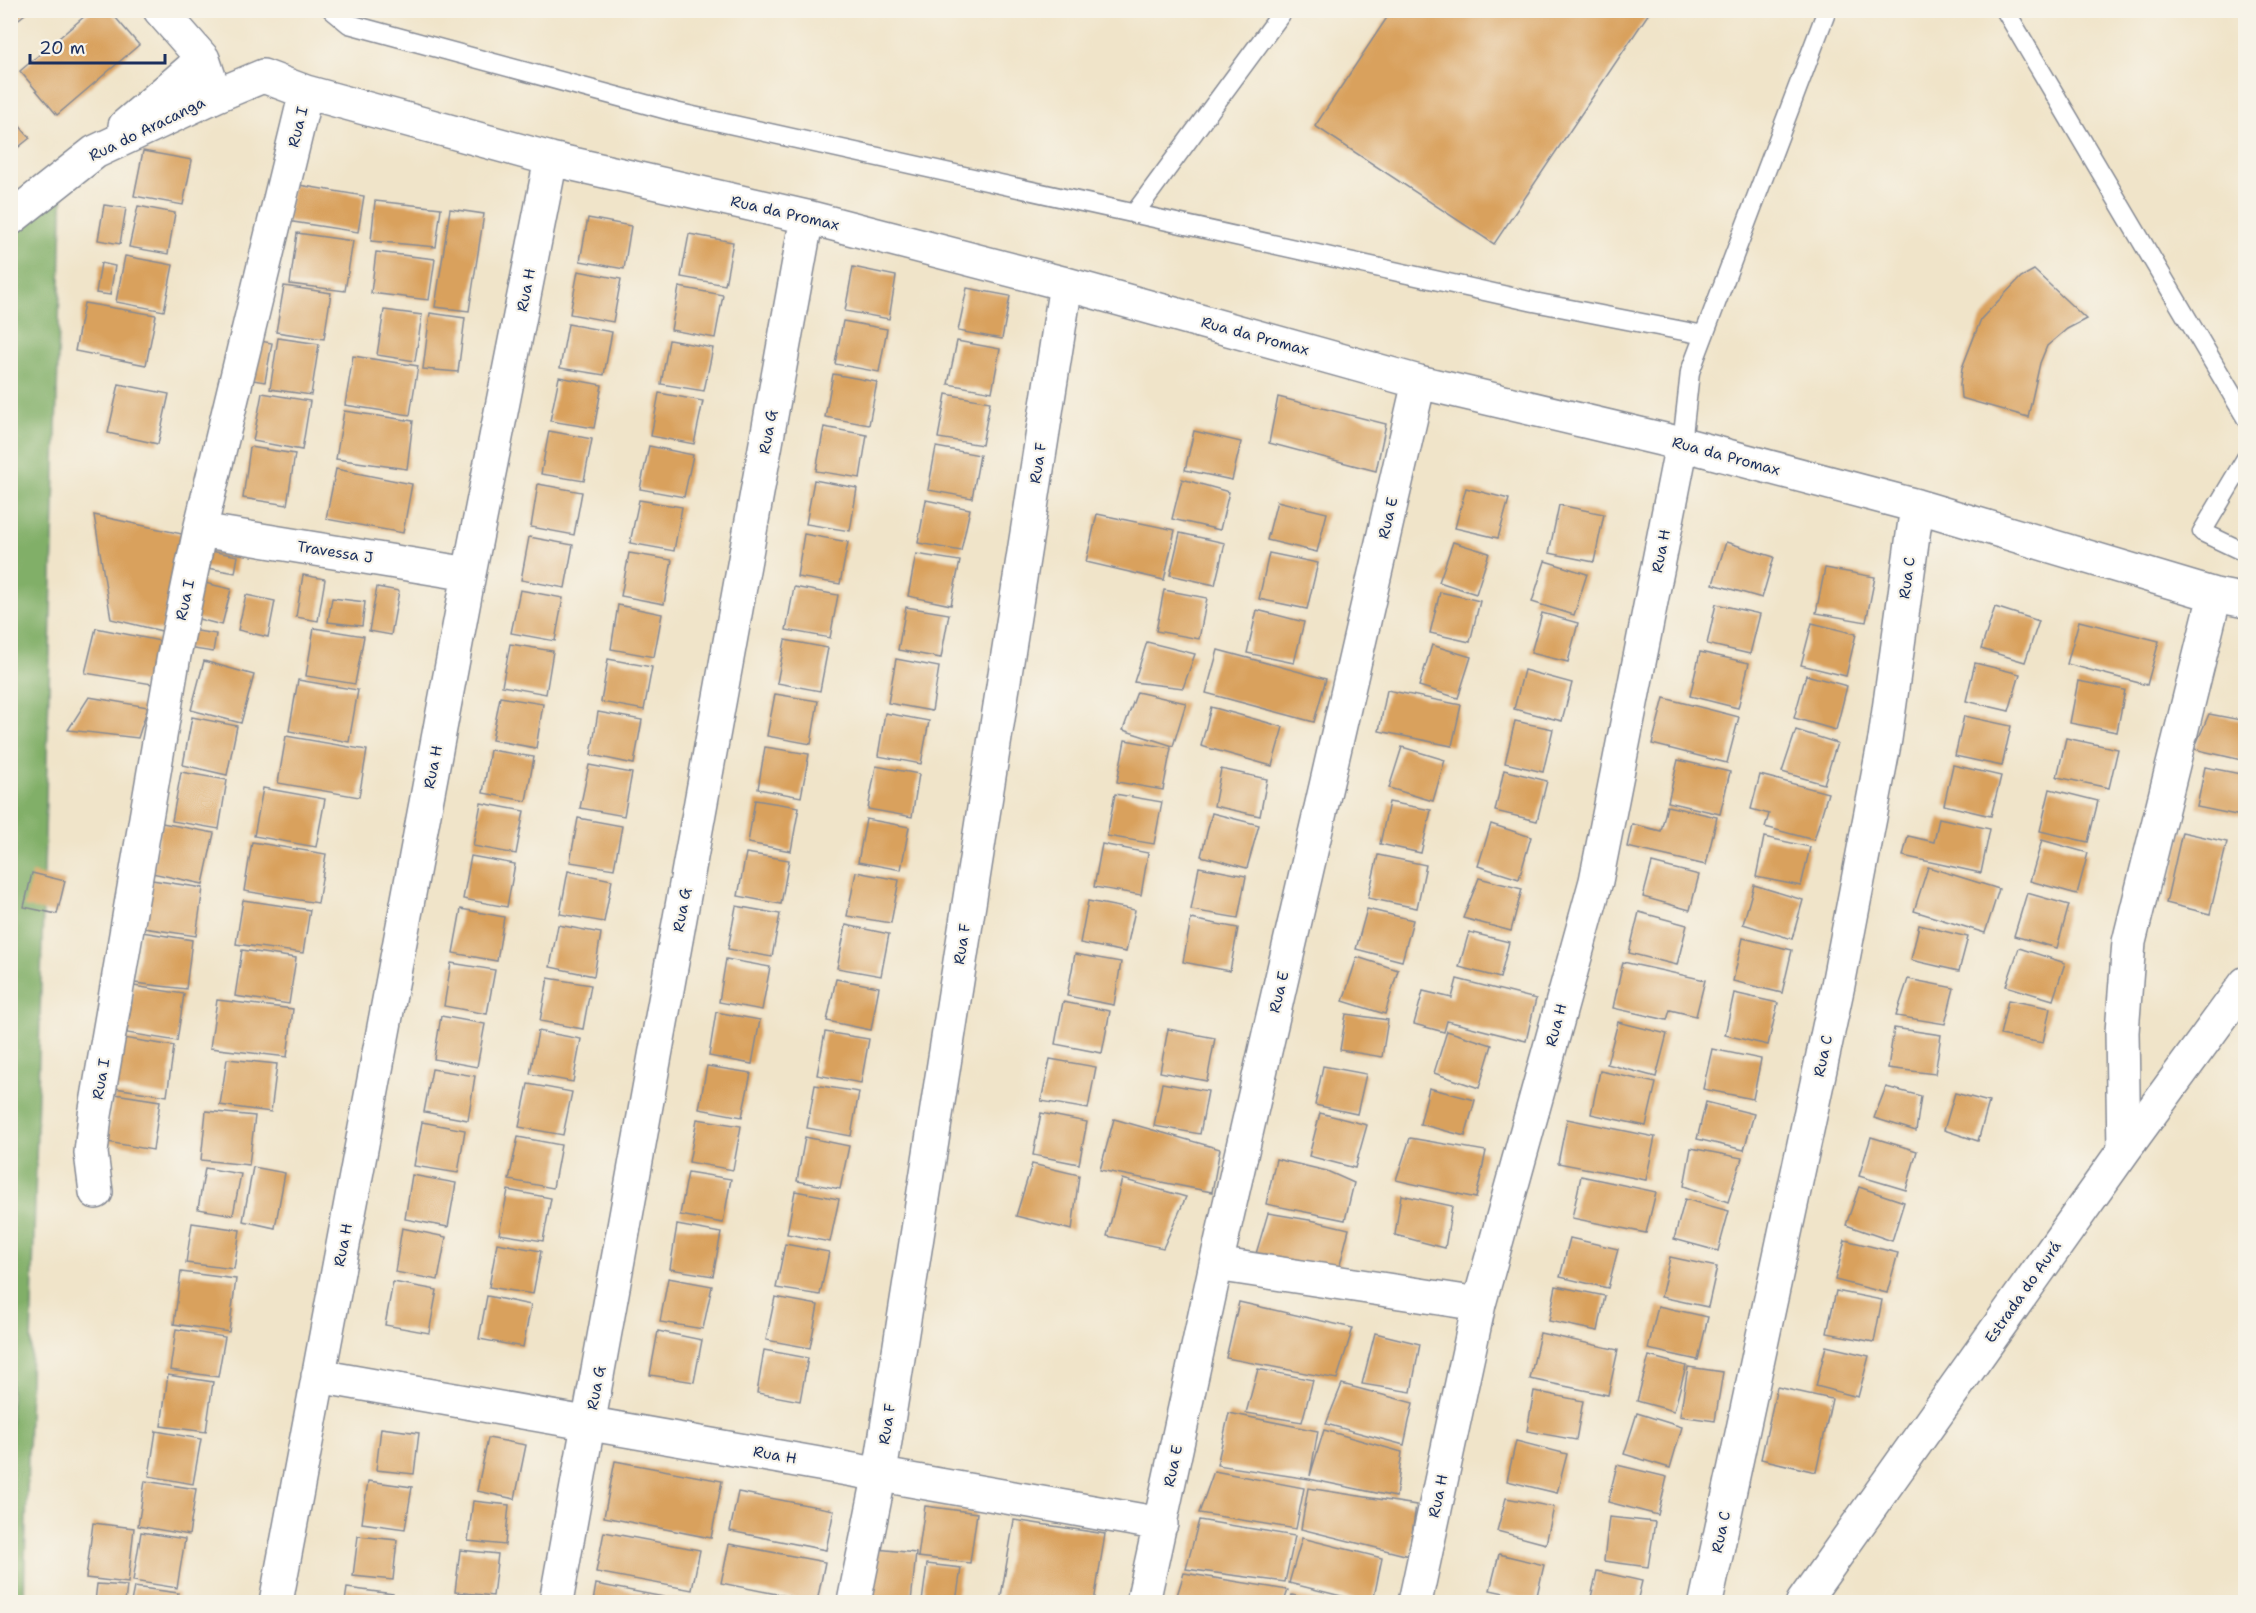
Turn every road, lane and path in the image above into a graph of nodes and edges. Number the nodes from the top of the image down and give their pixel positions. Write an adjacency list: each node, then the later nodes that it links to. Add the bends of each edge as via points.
1 (160, 10): 6 (street)
2 (332, 10): 12 (lane, via 349,24 675,112)
3 (1284, 10): 12 (lane)
4 (1827, 10): 16 (lane)
5 (2005, 10): 18 (lane)
6 (203, 59): 9 (street); 10 (street)
7 (263, 76): 8 (street, Rua da Promax); 9 (street, Rua do Aracanga)
8 (306, 92): 11 (street, Rua da Promax); 22 (street, Rua I)
9 (215, 96): 10 (street, Rua do Aracanga)
10 (94, 152): 14 (street, Rua do Aracanga)
11 (551, 159): 13 (street, Rua da Promax); 24 (street, Rua H)
12 (1134, 214): 16 (lane, via 1534,303)
13 (807, 218): 15 (street, Rua da Promax); 32 (street, Rua G)
14 (10, 219)
15 (1066, 284): 17 (street, Rua da Promax); 33 (street, Rua F)
16 (1704, 335): 19 (lane, via 1690,372)
17 (1419, 382): 19 (street, Rua da Promax); 29 (street, Rua E)
18 (2246, 418)
19 (1682, 444): 21 (street, Rua da Promax); 30 (street, Rua H, via 1596,881)
20 (2246, 458): 23 (lane, via 2202,532)
21 (1917, 506): 25 (street, Rua da Promax); 40 (street, Rua C, via 1885,739 1840,974)
22 (200, 530): 24 (street, Travessa J); 28 (street, Rua I, via 174,655 95,1115 92,1154)
23 (2246, 553)
24 (469, 574): 31 (street, Rua H)
25 (2230, 598): 27 (street, via 2129,942 2122,1032)
26 (2246, 983): 27 (street, Estrada do Aurá)
27 (2124, 1150): 41 (street, Estrada do Aurá)
28 (96, 1192)
29 (1216, 1264): 30 (street); 34 (street, Rua E)
30 (1479, 1304): 39 (street, Rua H)
31 (318, 1376): 32 (street, Rua H); 35 (street, Rua H)
32 (590, 1422): 33 (street, Rua H); 36 (street, Rua G)
33 (880, 1473): 34 (street, Rua H); 37 (street, Rua F)
34 (1161, 1524): 38 (street, Rua E)
35 (276, 1602)
36 (556, 1602)
37 (854, 1602)
38 (1143, 1602)
39 (1415, 1602)
40 (1706, 1602)
41 (1803, 1602)

